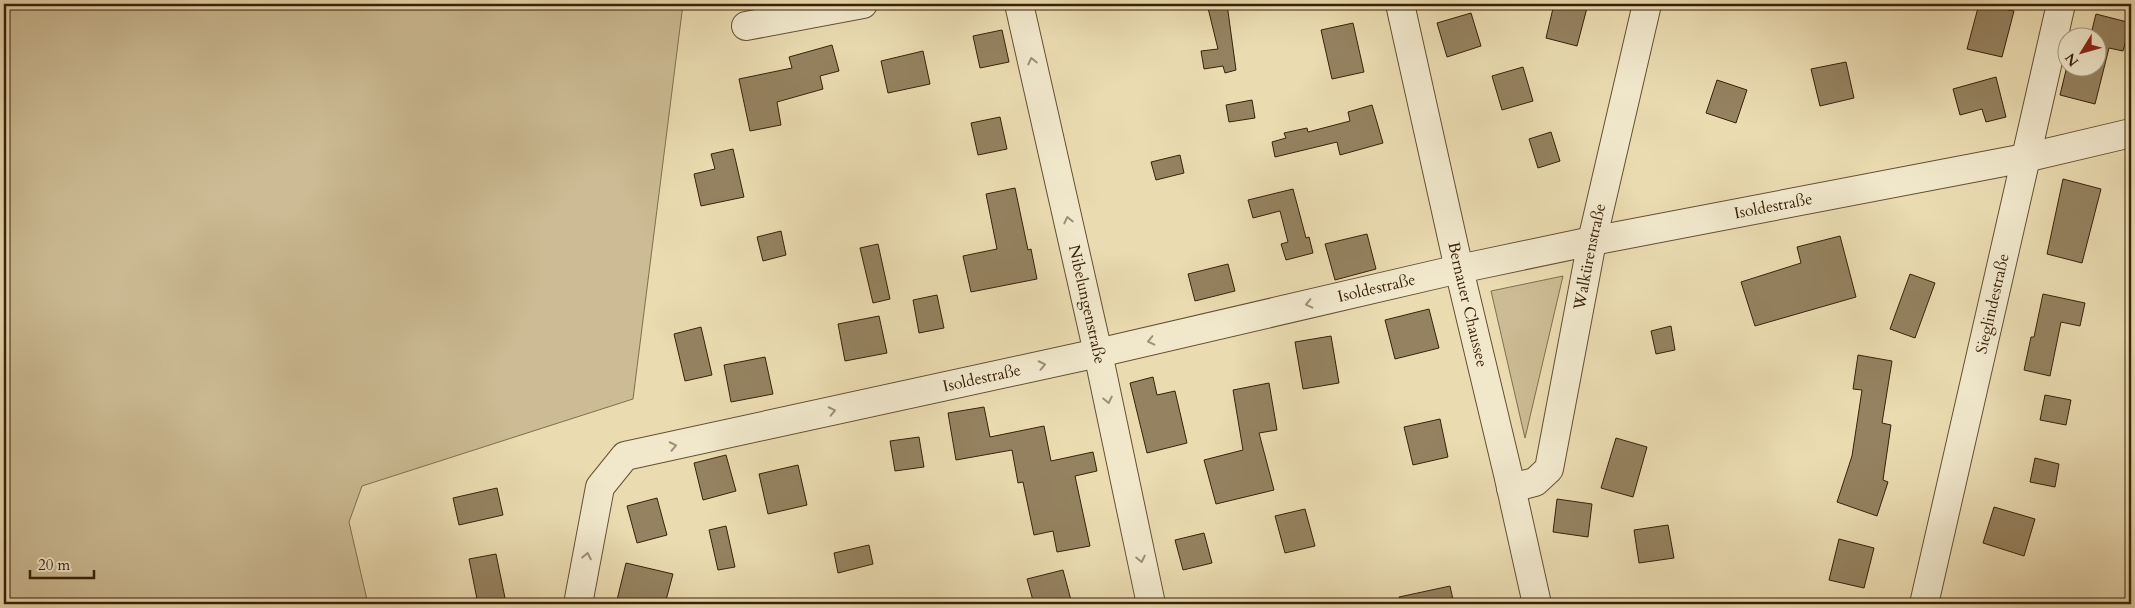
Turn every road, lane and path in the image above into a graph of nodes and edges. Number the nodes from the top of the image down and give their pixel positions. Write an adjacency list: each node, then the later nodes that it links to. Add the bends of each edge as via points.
1 (863, 4): 6 (street)
2 (1020, 4): 11 (street, Nibelungenstraße, one-way to 2)
3 (1400, 4): 10 (street, Bernauer Chaussee)
4 (1647, 4): 9 (street, Walkürenstraße)
5 (2061, 4): 8 (street, Sieglindestraße)
6 (746, 26)
7 (2131, 133): 8 (street, Isoldestraße)
8 (2025, 158): 9 (street, Isoldestraße); 16 (street, Sieglindestraße)
9 (1592, 241): 10 (street, Isoldestraße); 12 (street, Walkürenstraße, via 1550,469 1536,482)
10 (1459, 270): 11 (street, Isoldestraße, one-way to 11); 12 (street, Bernauer Chaussee)
11 (1098, 353): 13 (street, Isoldestraße, one-way to 11, via 600,487 625,456); 14 (street, Nibelungenstraße, one-way to 14)
12 (1511, 488): 15 (street, Bernauer Chaussee)
13 (578, 604)
14 (1151, 604)
15 (1537, 604)
16 (1924, 604)

